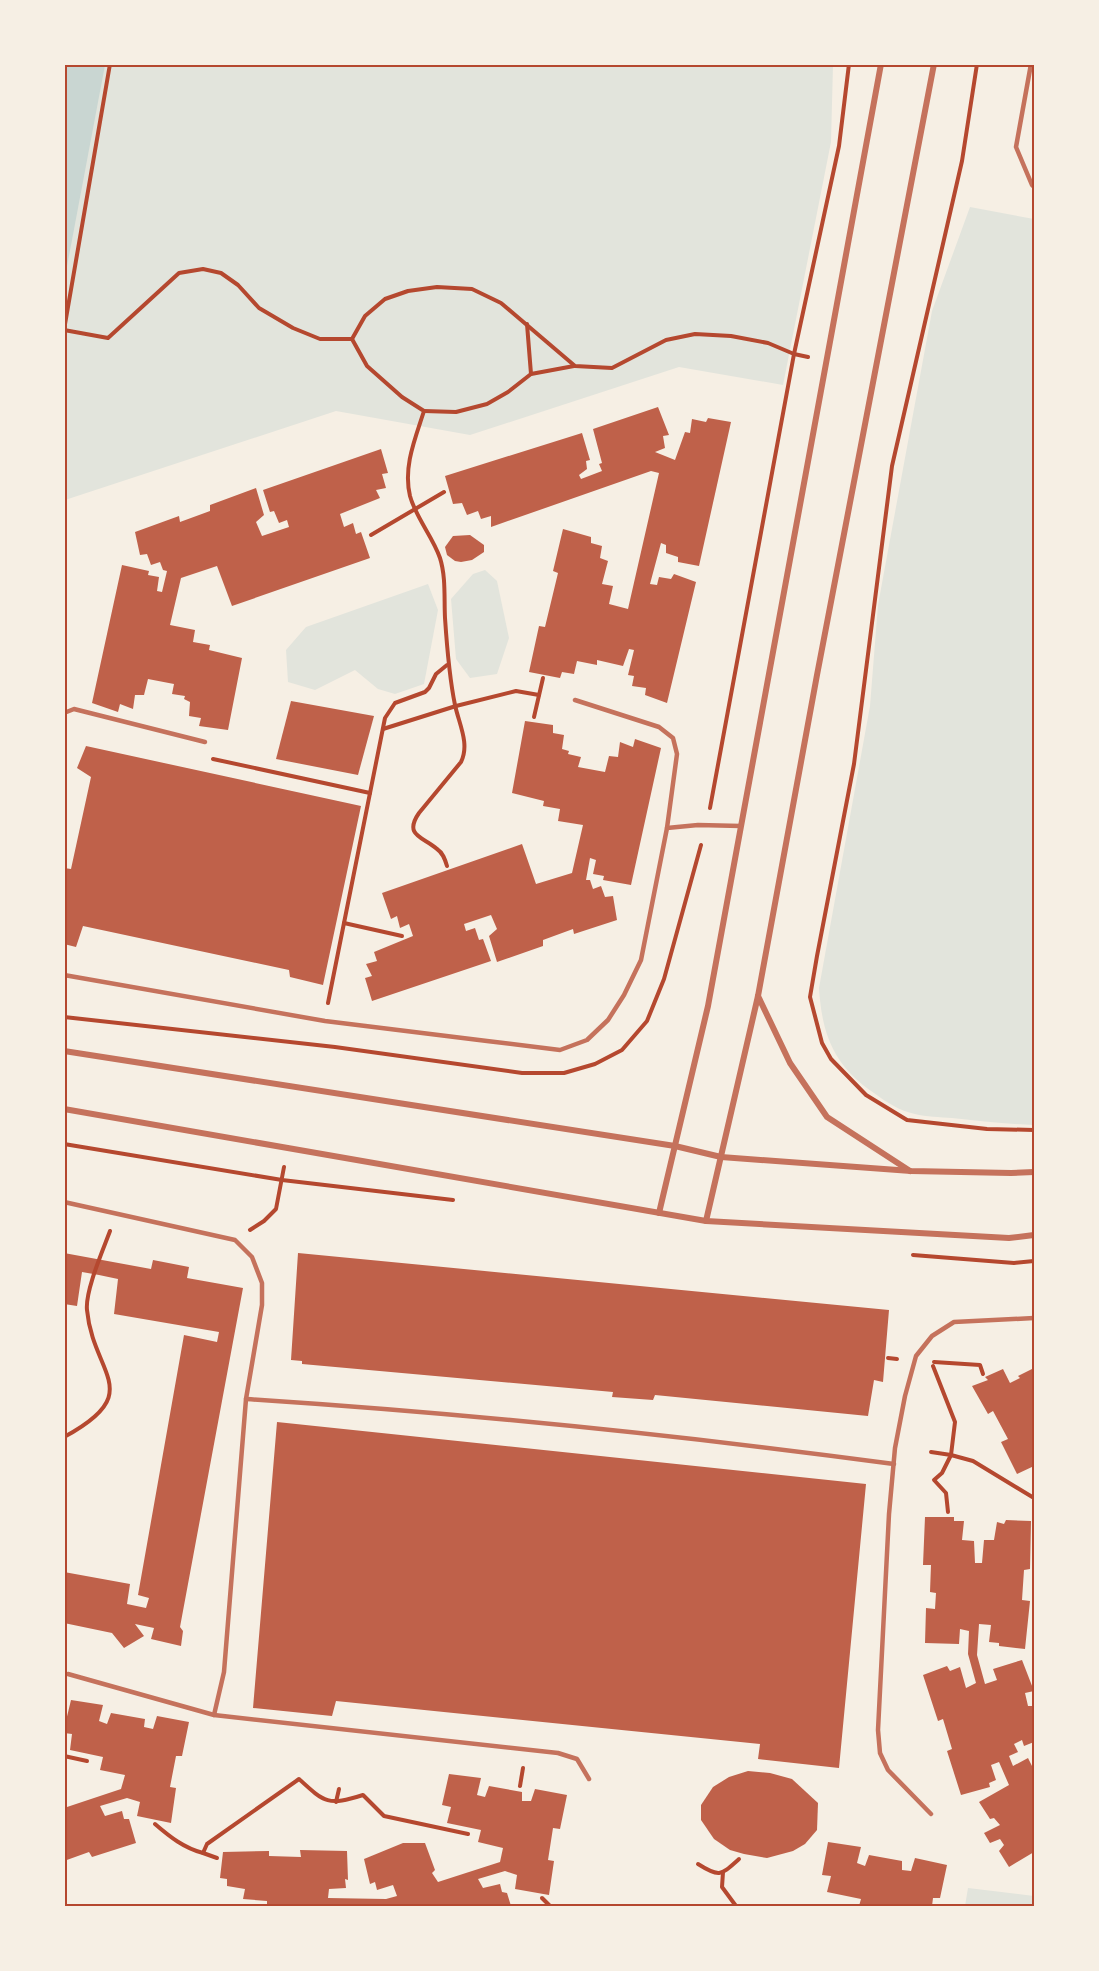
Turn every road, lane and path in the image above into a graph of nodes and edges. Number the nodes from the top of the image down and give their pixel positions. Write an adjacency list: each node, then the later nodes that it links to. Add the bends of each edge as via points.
1 (110, 64): 9 (path)
2 (849, 64): 11 (path, via 839,146)
3 (881, 64): 12 (street)
4 (934, 64): 36 (street)
5 (977, 64): 41 (path, via 962,161 892,466 854,764 810,997 822,1042 831,1059 866,1095 907,1119 987,1130)
6 (1031, 64): 7 (lane, via 1016,147)
7 (1035, 187)
8 (528, 324): 10 (path, via 501,303 472,289 437,287 385,299 365,316); 13 (path); 14 (path)
9 (64, 330): 10 (path, via 108,338 179,273 203,269 221,273 259,308 293,328 320,339)
10 (352, 339): 15 (path, via 367,366)
11 (794, 354): 12 (path); 13 (path, via 768,343 695,334 666,340 612,368); 29 (path)
12 (826, 360): 30 (street)
13 (575, 366): 14 (path)
14 (531, 374): 15 (path, via 487,404 456,412)
15 (424, 411): 17 (path, via 408,458 410,496)
16 (444, 492): 17 (path)
17 (416, 508): 18 (path); 19 (path, via 440,557)
18 (370, 535)
19 (447, 664): 23 (path); 26 (path, via 424,692 395,703)
20 (543, 678): 21 (path)
21 (539, 695): 23 (path, via 516,691); 25 (path)
22 (575, 700): 31 (lane, via 659,727 673,738 677,754)
23 (456, 706): 26 (path); 32 (path, via 464,737 464,756 413,826 419,838 444,857)
24 (64, 713): 27 (lane, via 74,709)
25 (534, 717)
26 (382, 729): 28 (path)
27 (205, 742): 28 (path, via 200,757)
28 (370, 793): 33 (path)
29 (707, 825): 30 (lane); 31 (lane); 37 (path, via 664,979 646,1021 622,1050 595,1065 564,1073 522,1073 335,1047)
30 (741, 826): 42 (street, via 708,1006)
31 (668, 828): 38 (lane, via 641,960 608,1020 587,1040 560,1050)
32 (447, 866)
33 (344, 923): 34 (path); 38 (path)
34 (402, 936)
35 (64, 975): 38 (lane)
36 (758, 996): 44 (street); 45 (street, via 790,1063 827,1117)
37 (64, 1017)
38 (325, 1021)
39 (64, 1051): 42 (street)
40 (64, 1109): 43 (street)
41 (1035, 1130)
42 (675, 1146): 44 (street); 49 (street)
43 (288, 1148): 49 (street); 52 (path, via 276,1209)
44 (721, 1158): 45 (street); 50 (street)
45 (911, 1171): 46 (street)
46 (1035, 1172)
47 (64, 1202): 48 (lane)
48 (116, 1213): 52 (lane); 56 (path, via 86,1309 97,1353 106,1368 110,1392 107,1405)
49 (659, 1213): 50 (street)
50 (706, 1221): 51 (street, via 1009,1238)
51 (1035, 1236)
52 (235, 1240): 55 (lane, via 252,1257 262,1283 262,1305)
53 (1035, 1318): 59 (lane, via 954,1322 932,1336 916,1356)
54 (932, 1362): 58 (path, via 955,1422)
55 (246, 1399): 59 (lane, via 728,1442); 63 (lane, via 224,1672)
56 (64, 1437)
57 (931, 1452): 58 (path)
58 (951, 1455): 60 (path, via 973,1461); 61 (path, via 934,1480 946,1492)
59 (894, 1464): 69 (lane, via 878,1730 880,1753 888,1770)
60 (1035, 1498)
61 (948, 1512)
62 (68, 1674): 63 (lane)
63 (214, 1715): 66 (lane, via 558,1753 577,1760)
64 (64, 1756): 65 (path)
65 (87, 1761)
66 (589, 1779)
67 (339, 1789): 68 (path)
68 (336, 1802): 71 (path, via 363,1796 384,1816); 72 (path, via 317,1796 299,1779 207,1844)
69 (931, 1815)
70 (155, 1824): 72 (path, via 182,1845)
71 (468, 1834)
72 (203, 1853): 73 (path)
73 (217, 1858)
74 (739, 1859): 76 (path)
75 (698, 1864): 76 (path, via 713,1874)
76 (723, 1872): 79 (path, via 722,1887)
77 (542, 1898): 78 (path)
78 (550, 1906)
79 (736, 1906)

